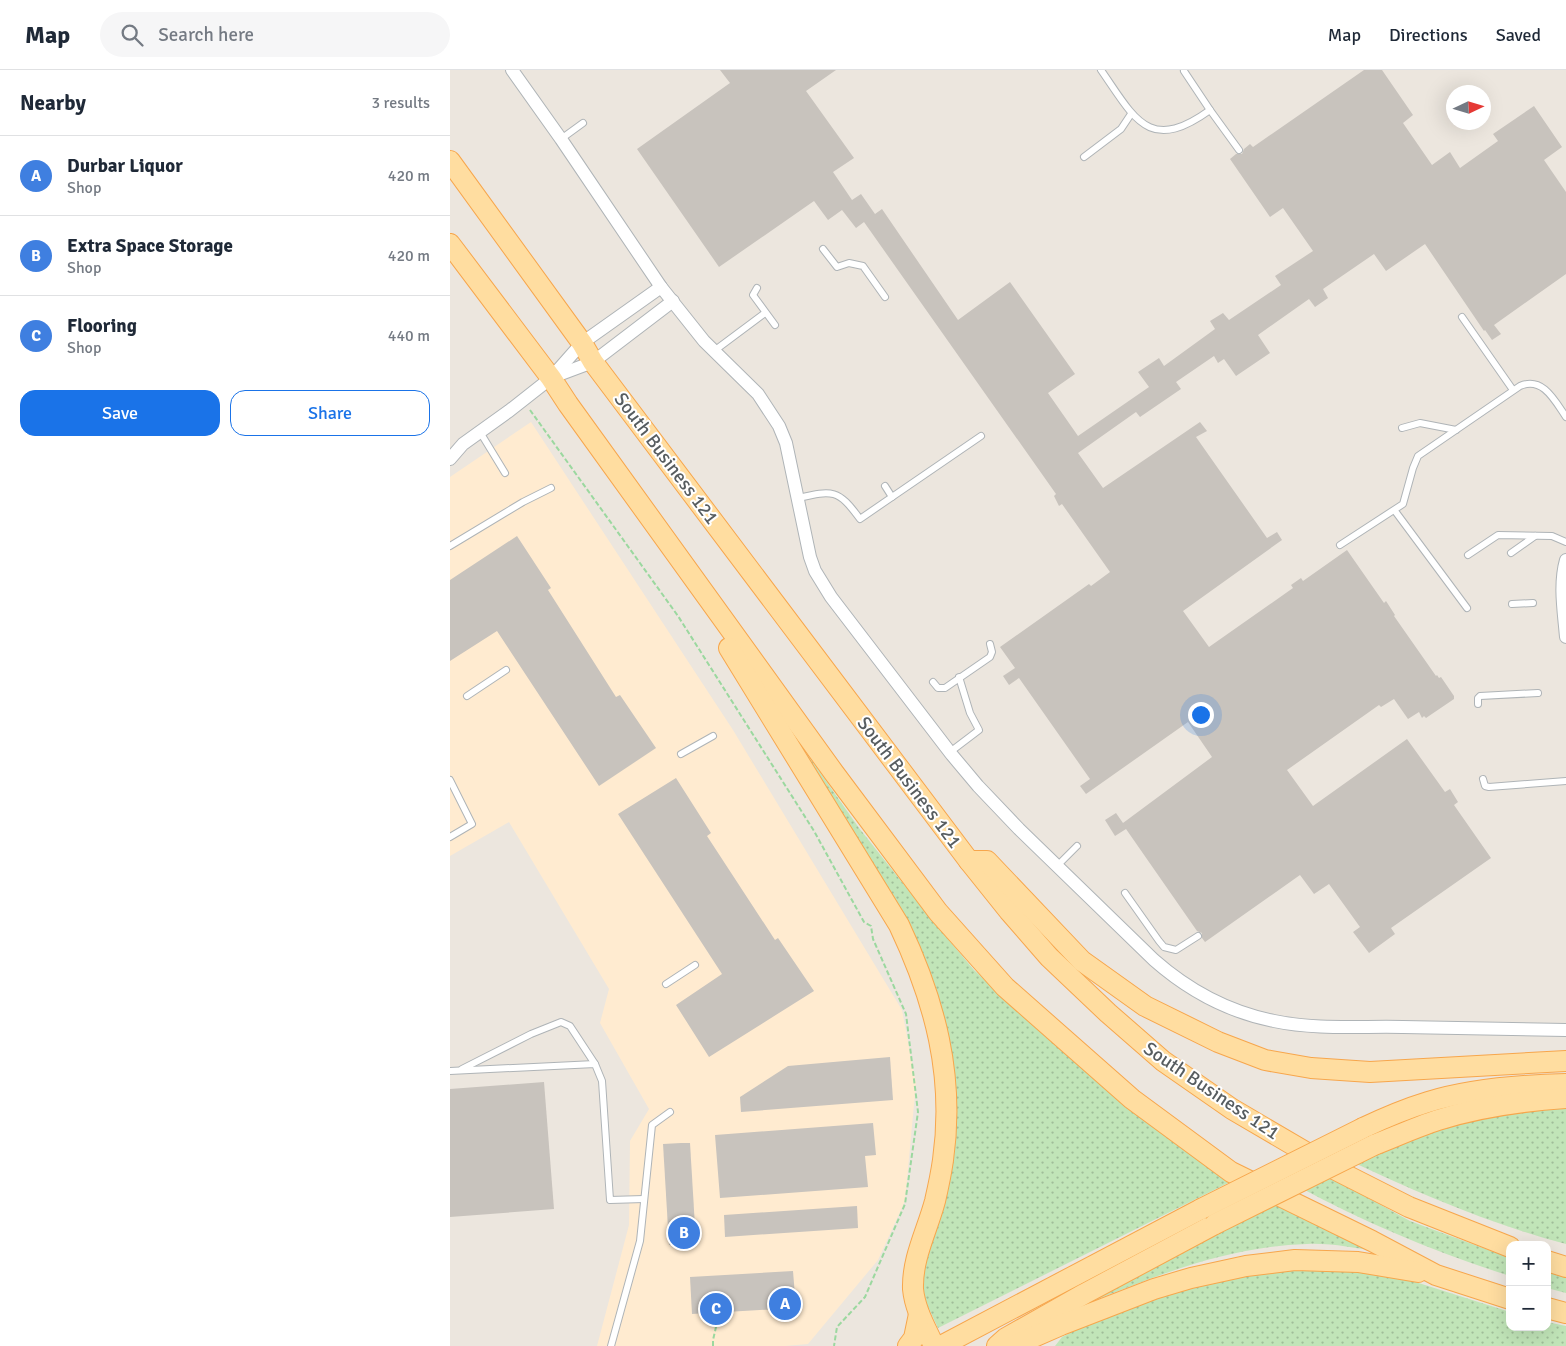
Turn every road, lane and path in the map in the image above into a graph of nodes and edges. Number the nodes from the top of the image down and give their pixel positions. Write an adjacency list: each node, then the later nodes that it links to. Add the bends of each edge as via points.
1 (512, 70): 7 (street)
2 (1101, 70): 5 (lane)
3 (1184, 71): 4 (lane)
4 (1210, 110): 5 (lane, via 1190,124 1174,130 1150,127 1138,122); 8 (lane)
5 (1131, 114): 9 (lane, via 1121,129)
6 (583, 123): 7 (lane)
7 (562, 139): 13 (street)
8 (1239, 150)
9 (1084, 157)
10 (450, 161): 20 (main road, South Business 121)
11 (450, 244): 23 (main road)
12 (823, 249): 15 (lane, via 837,267 849,263 863,266)
13 (661, 286): 16 (street); 20 (street)
14 (756, 288): 17 (lane, via 753,296)
15 (885, 297)
16 (673, 301): 21 (street); 22 (street)
17 (765, 313): 19 (lane); 21 (lane)
18 (1462, 317): 24 (lane)
19 (774, 326)
20 (582, 343): 22 (main road, South Business 121); 23 (street)
21 (714, 351): 36 (street, via 758,394 779,426)
22 (593, 362): 23 (street); 65 (main road, South Business 121)
23 (551, 378): 25 (street); 38 (main road)
24 (1514, 390): 26 (lane, via 1529,383 1544,387); 28 (lane)
25 (524, 400): 29 (street); 96 (path, via 660,589 814,831 864,922 871,926 873,939 906,1014 918,1112 905,1204 865,1297 837,1327)
26 (1566, 416)
27 (1402, 428): 28 (lane, via 1420,423)
28 (1456, 430): 37 (lane, via 1418,456 1403,504)
29 (480, 432): 31 (street); 32 (lane)
30 (982, 436): 35 (lane)
31 (450, 459)
32 (505, 473)
33 (885, 486): 35 (lane)
34 (551, 488): 41 (lane)
35 (892, 497): 36 (lane, via 860,519 842,497 835,494)
36 (798, 498): 58 (street, via 810,557 822,584)
37 (1395, 510): 42 (lane); 48 (lane)
38 (651, 519): 87 (main road, via 828,766 938,912 1005,986 1132,1098 1231,1172); 92 (main road, via 654,531 899,925 924,984 940,1036 946,1108 943,1160 935,1201 914,1269 913,1291)
39 (1536, 535): 40 (lane, via 1552,536); 43 (lane); 44 (lane, via 1498,535)
40 (1566, 542)
41 (450, 546)
42 (1340, 546)
43 (1511, 553)
44 (1468, 555)
45 (1566, 560): 49 (street, via 1562,588)
46 (1533, 603): 47 (lane)
47 (1512, 604)
48 (1467, 608)
49 (1566, 637)
50 (990, 644): 52 (lane, via 990,657)
51 (506, 670): 55 (lane)
52 (959, 677): 53 (lane, via 942,688); 58 (lane, via 979,730)
53 (933, 682)
54 (1538, 693): 56 (lane, via 1480,696)
55 (467, 696)
56 (1478, 704)
57 (713, 736): 59 (lane)
58 (950, 752): 66 (street)
59 (681, 754)
60 (1483, 779): 62 (lane, via 1485,786)
61 (450, 780): 63 (lane, via 472,824)
62 (1566, 781)
63 (450, 837)
64 (1077, 846): 66 (lane)
65 (969, 861): 74 (main road, via 987,861 1082,961 1145,1006 1218,1042 1265,1060 1311,1068 1370,1072); 82 (main road, South Business 121, via 1049,956 1163,1060 1232,1108 1336,1170 1409,1207)
66 (1057, 866): 71 (street, via 1169,974 1225,1006 1258,1017 1312,1025)
67 (1125, 893): 68 (lane, via 1164,946 1176,950)
68 (1198, 936)
69 (695, 965): 70 (lane)
70 (666, 984)
71 (1566, 1030)
72 (1566, 1061): 74 (main road)
73 (595, 1064): 76 (lane); 76 (lane, via 570,1026 562,1022); 81 (lane, via 602,1081 610,1200)
74 (1473, 1067): 75 (main road, via 1490,1073)
75 (1566, 1068)
76 (459, 1070): 77 (lane)
77 (450, 1071)
78 (1566, 1084): 99 (main road, bridge, via 1469,1093 1389,1116 1201,1209)
79 (1566, 1098): 100 (main road, bridge, via 1534,1100 1470,1112 1438,1120 1374,1145 1215,1224 1084,1294)
80 (670, 1112): 81 (lane, via 652,1125)
81 (644, 1199): 94 (lane, via 640,1241)
82 (1506, 1245)
83 (1551, 1251): 84 (main road)
84 (1566, 1254)
85 (1551, 1261): 86 (main road)
86 (1566, 1267)
87 (1436, 1275): 88 (main road); 93 (main road, via 1358,1262 1295,1260 1246,1266 1191,1278)
88 (1506, 1298)
89 (1551, 1309): 91 (main road)
90 (715, 1313): 95 (path)
91 (1566, 1313)
92 (919, 1314): 97 (main road, via 914,1338); 98 (main road)
93 (1061, 1325): 101 (main road); 102 (main road)
94 (611, 1346)
95 (713, 1346)
96 (834, 1346)
97 (908, 1346)
98 (934, 1346)
99 (941, 1346)
100 (997, 1346)
101 (1012, 1346)
102 (1048, 1346)

